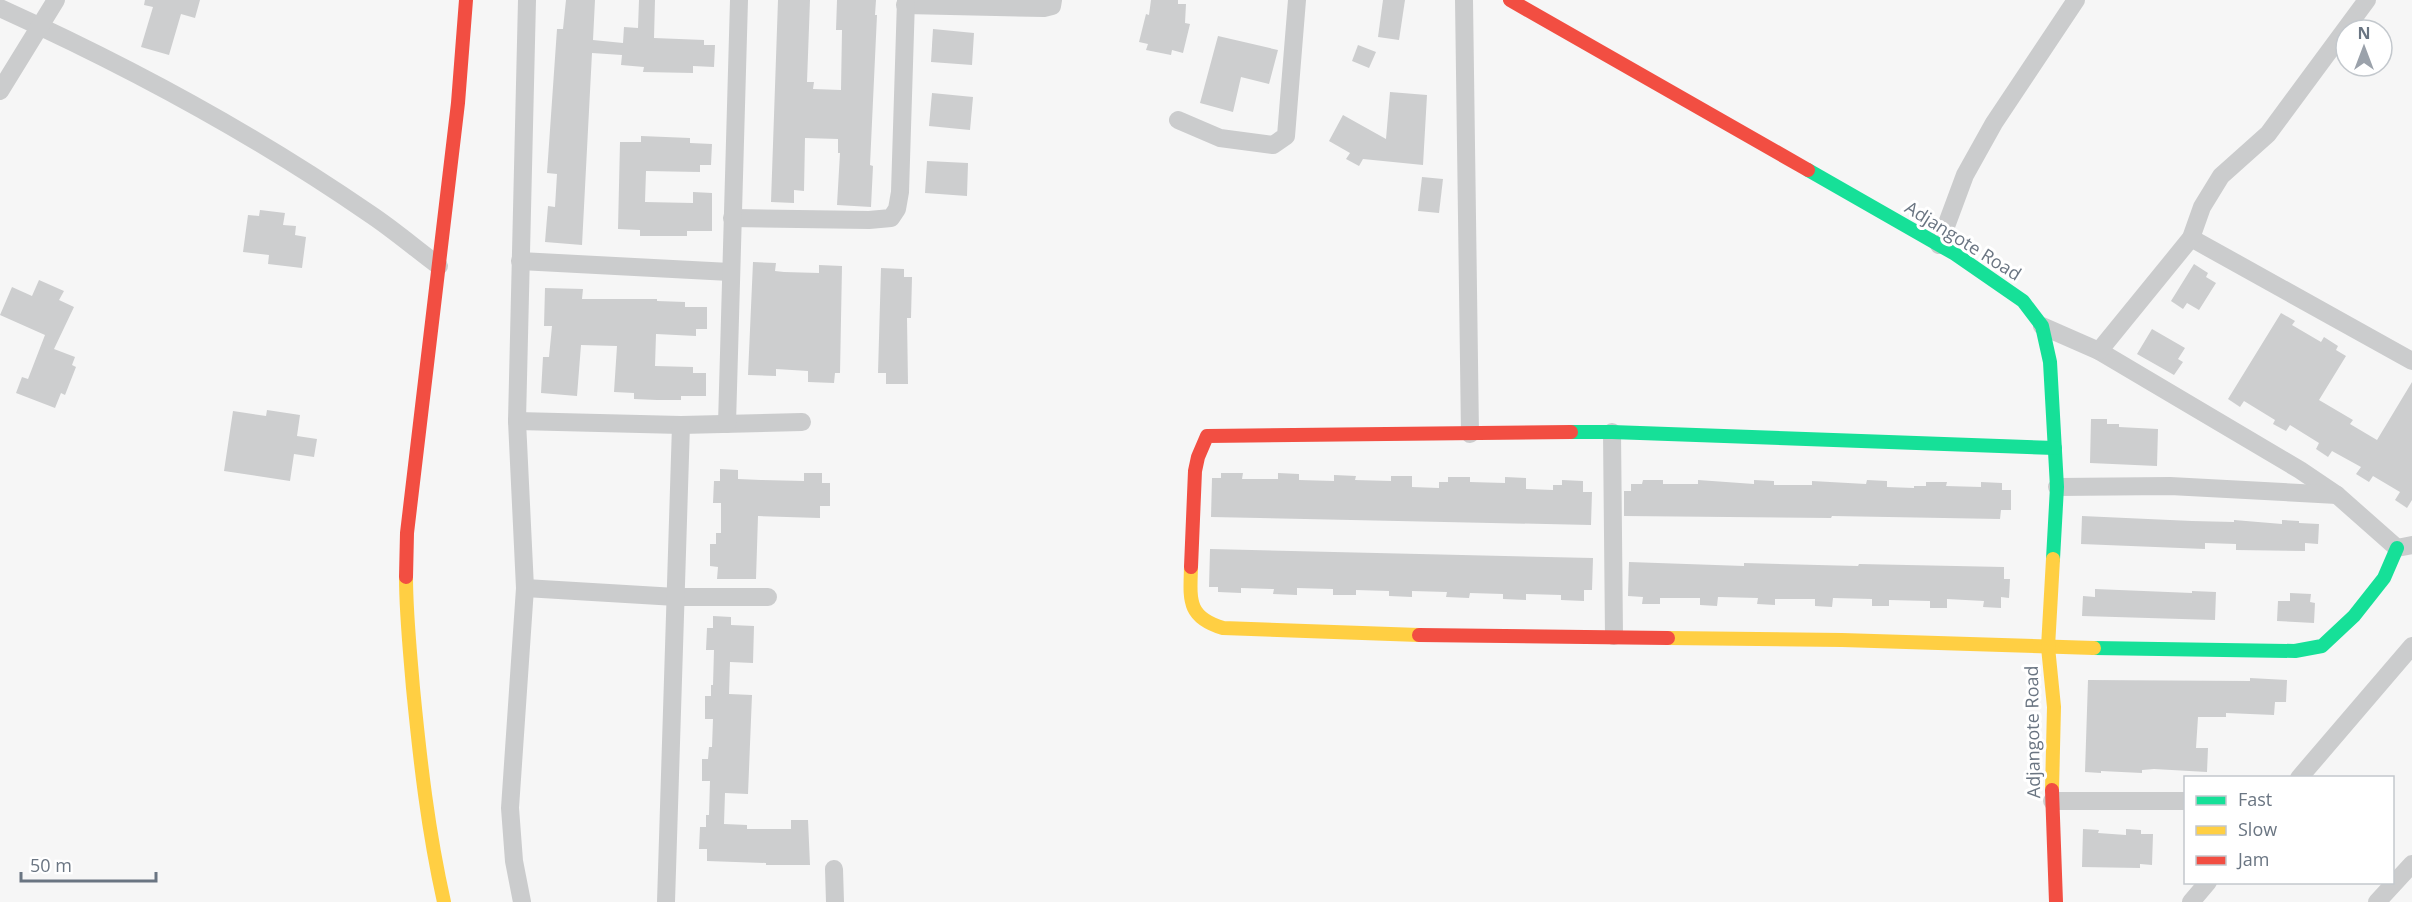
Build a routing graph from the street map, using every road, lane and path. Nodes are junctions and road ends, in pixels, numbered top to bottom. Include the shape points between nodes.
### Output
1 (56, 0) edge
2 (466, 0) edge
3 (527, 0) edge
4 (739, 0) edge
5 (1053, 0) edge
6 (1298, 0) edge
7 (1464, 0) edge
8 (1510, 0) edge
9 (2076, 0) edge
10 (2367, 0) edge
11 (905, 2) edge
12 (0, 8) edge
13 (39, 26) junction
14 (0, 91) edge
15 (1178, 120) dead end
16 (732, 218) junction
17 (2191, 238) junction
18 (1939, 244) junction
19 (520, 261) junction
20 (439, 266) junction
21 (730, 272) junction
22 (2042, 326) junction
23 (2098, 351) junction
24 (2412, 361) edge
25 (517, 421) junction
26 (802, 422) dead end
27 (727, 424) junction
28 (681, 425) junction
29 (1612, 432) junction
30 (1470, 434) junction
31 (2055, 448) junction
32 (2057, 487) junction
33 (2337, 495) junction
34 (2405, 547) edge
35 (525, 588) junction
36 (676, 597) junction
37 (768, 597) dead end
38 (1614, 636) junction
39 (2412, 646) edge
40 (2048, 648) junction
41 (2300, 776) edge
42 (2052, 801) junction
43 (2184, 801) edge
44 (2412, 864) edge
45 (834, 869) dead end
46 (2206, 884) edge
47 (2394, 884) edge
48 (2394, 884) edge
49 (444, 902) edge
50 (522, 902) edge
51 (666, 902) edge
52 (835, 902) edge
53 (2056, 902) edge
54 (2191, 902) edge
55 (2377, 902) edge

1 - 13 street
2 - 20 street
3 - 19 street
4 - 16 street
5 - 11 street via 1052,6 1044,8
6 - 15 street via 1286,136 1273,145 1220,138
7 - 30 street
8 - 18 street, Adjangote Road
9 - 18 street via 1994,123 1965,175
10 - 17 street via 2268,134 2221,176 2202,207
11 - 16 street via 900,192 891,218
12 - 13 street
13 - 14 street
13 - 20 street via 141,76 287,159 372,215
16 - 21 street
17 - 23 street
17 - 24 street
18 - 22 street, Adjangote Road via 2023,301
19 - 21 street
19 - 25 street
20 - 49 street via 407,533 406,603 430,844
21 - 27 street
22 - 23 street
22 - 31 street, Adjangote Road via 2050,362
23 - 33 street
25 - 28 street
25 - 35 street
26 - 27 street
27 - 28 street
28 - 36 street
29 - 30 street
29 - 31 street
29 - 38 street
30 - 38 street via 1208,436 1195,471 1191,600 1194,613 1205,622 1224,628 1389,635
31 - 32 street, Adjangote Road
32 - 33 street via 2170,486
32 - 40 street, Adjangote Road
33 - 34 street
34 - 40 street via 2354,616 2322,646 2295,651
35 - 36 street
35 - 50 street via 510,808 513,861
36 - 37 street
36 - 51 street
38 - 40 street
39 - 41 street
40 - 42 street, Adjangote Road via 2054,707
42 - 43 street
42 - 53 street, Adjangote Road
44 - 47 street
45 - 52 street
46 - 54 street
48 - 55 street

